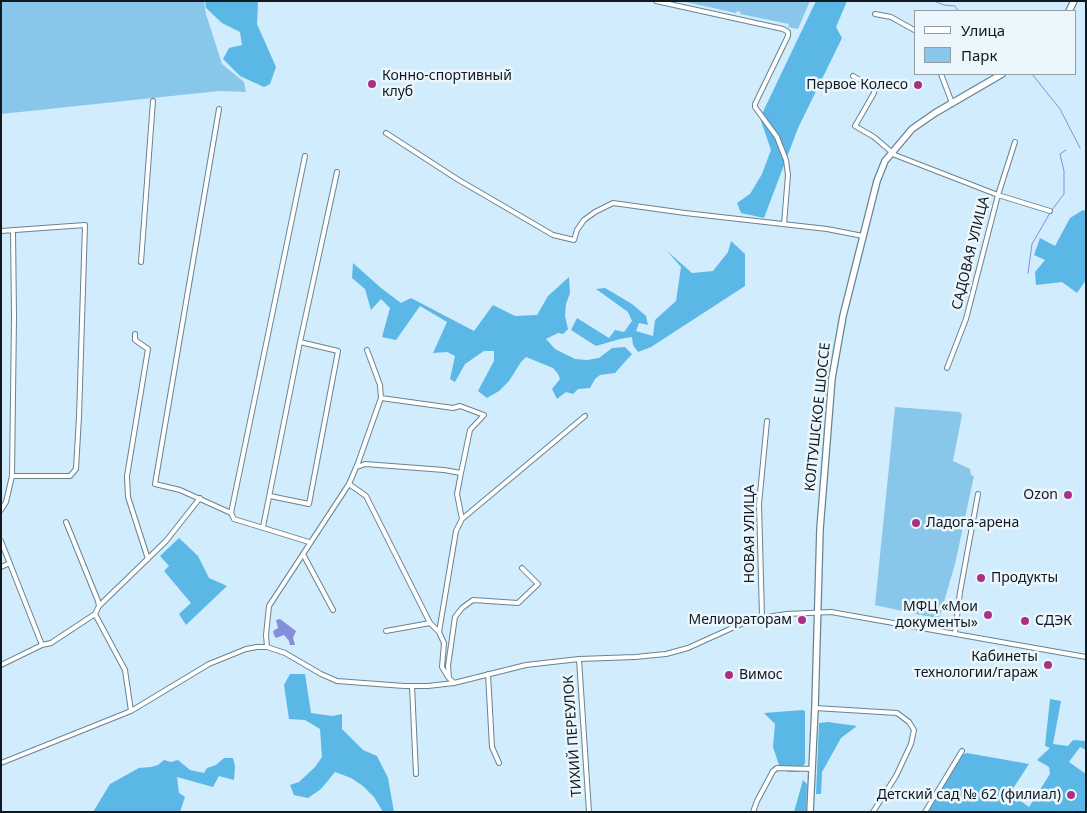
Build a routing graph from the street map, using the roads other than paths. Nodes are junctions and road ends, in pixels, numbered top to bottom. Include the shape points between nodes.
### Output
1 (656, 1) edge
2 (875, 14) dead end
3 (914, 30) edge
4 (941, 75) edge
5 (1000, 75) edge
6 (853, 76) dead end
7 (153, 101) dead end
8 (952, 104) junction
9 (218, 109) dead end
10 (386, 134) dead end
11 (1015, 142) dead end
12 (892, 152) junction
13 (305, 156) dead end
14 (337, 172) dead end
15 (998, 194) junction
16 (1050, 211) dead end
17 (784, 224) junction
18 (13, 230) junction
19 (1, 231) edge
20 (863, 236) junction
21 (141, 262) dead end
22 (135, 334) dead end
23 (300, 342) junction
24 (367, 350) dead end
25 (947, 368) dead end
26 (381, 398) junction
27 (585, 416) dead end
28 (767, 421) dead end
29 (357, 467) junction
30 (461, 473) junction
31 (12, 476) junction
32 (349, 484) junction
33 (978, 494) dead end
34 (270, 496) junction
35 (200, 498) junction
36 (1, 510) edge
37 (231, 513) junction
38 (462, 519) junction
39 (66, 522) dead end
40 (263, 527) junction
41 (1, 541) edge
42 (310, 542) junction
43 (303, 554) junction
44 (148, 559) junction
45 (10, 564) junction
46 (1, 567) edge
47 (522, 568) dead end
48 (99, 606) junction
49 (333, 610) dead end
50 (818, 613) junction
51 (95, 614) junction
52 (762, 617) junction
53 (430, 623) junction
54 (386, 631) dead end
55 (439, 632) junction
56 (955, 633) junction
57 (42, 645) junction
58 (267, 647) junction
59 (1086, 657) edge
60 (579, 659) junction
61 (1, 665) edge
62 (488, 674) junction
63 (449, 678) junction
64 (454, 682) junction
65 (412, 686) junction
66 (815, 708) junction
67 (131, 711) junction
68 (962, 751) dead end
69 (1, 763) edge
70 (498, 763) dead end
71 (812, 769) junction
72 (416, 774) dead end
73 (589, 812) edge
74 (754, 812) edge
75 (810, 812) edge
76 (873, 812) edge
77 (925, 812) edge

1 - 17 street via 788,32 755,107 777,137 786,160
2 - 3 street via 891,17
4 - 8 street
5 - 8 main road, КОЛТУШСКОЕ ШОССЕ
6 - 12 street via 874,88 856,126
7 - 21 street
8 - 12 main road, КОЛТУШСКОЕ ШОССЕ via 912,129
9 - 35 street via 155,484
10 - 17 street via 553,235 574,240 584,220 613,203
11 - 15 street, САДОВАЯ УЛИЦА
12 - 15 street
12 - 20 main road, КОЛТУШСКОЕ ШОССЕ via 878,176
13 - 37 street
14 - 23 street
15 - 16 street
15 - 25 street, САДОВАЯ УЛИЦА via 966,319
17 - 20 street
18 - 19 street
18 - 31 street
18 - 31 street via 85,225 76,469 70,476
20 - 50 main road, КОЛТУШСКОЕ ШОССЕ via 833,365 823,481
22 - 44 street via 135,340 148,349 127,490
23 - 34 street
23 - 34 street via 338,351 313,484 309,504
24 - 26 street via 380,385
26 - 29 street
26 - 30 street via 453,408 460,406 484,416 470,430
27 - 38 street
28 - 52 street, НОВАЯ УЛИЦА via 758,504
29 - 30 street via 365,464
29 - 32 street
30 - 38 street via 457,494
31 - 36 street
32 - 42 street
32 - 53 street via 366,496
33 - 56 street
34 - 40 street
35 - 37 street
35 - 44 street
37 - 40 street via 234,519
38 - 55 street via 456,531
39 - 48 street
40 - 42 street
41 - 45 street
42 - 43 street
43 - 49 street
43 - 58 street via 269,606
44 - 48 street
45 - 46 street
45 - 57 street
47 - 63 street via 538,584 518,603 473,600 455,617
48 - 51 street
50 - 52 street
50 - 56 street via 831,612
50 - 66 main road, КОЛТУШСКОЕ ШОССЕ
51 - 57 street via 52,643
51 - 67 street via 124,670
52 - 60 street via 735,625 672,653 635,658
53 - 54 street
53 - 55 street
55 - 63 street via 444,643 442,667
56 - 59 street
57 - 61 street
58 - 65 street via 337,681
58 - 67 street via 246,649 220,659
60 - 62 street via 526,664
60 - 73 street, ТИХИЙ ПЕРЕУЛОК
62 - 64 street
62 - 70 street via 492,747
63 - 64 street
64 - 65 street
65 - 72 street
66 - 71 main road, КОЛТУШСКОЕ ШОССЕ
66 - 76 street via 889,711 909,722 914,730 896,776
67 - 69 street
68 - 77 street
71 - 74 street via 777,768
71 - 75 main road, КОЛТУШСКОЕ ШОССЕ

